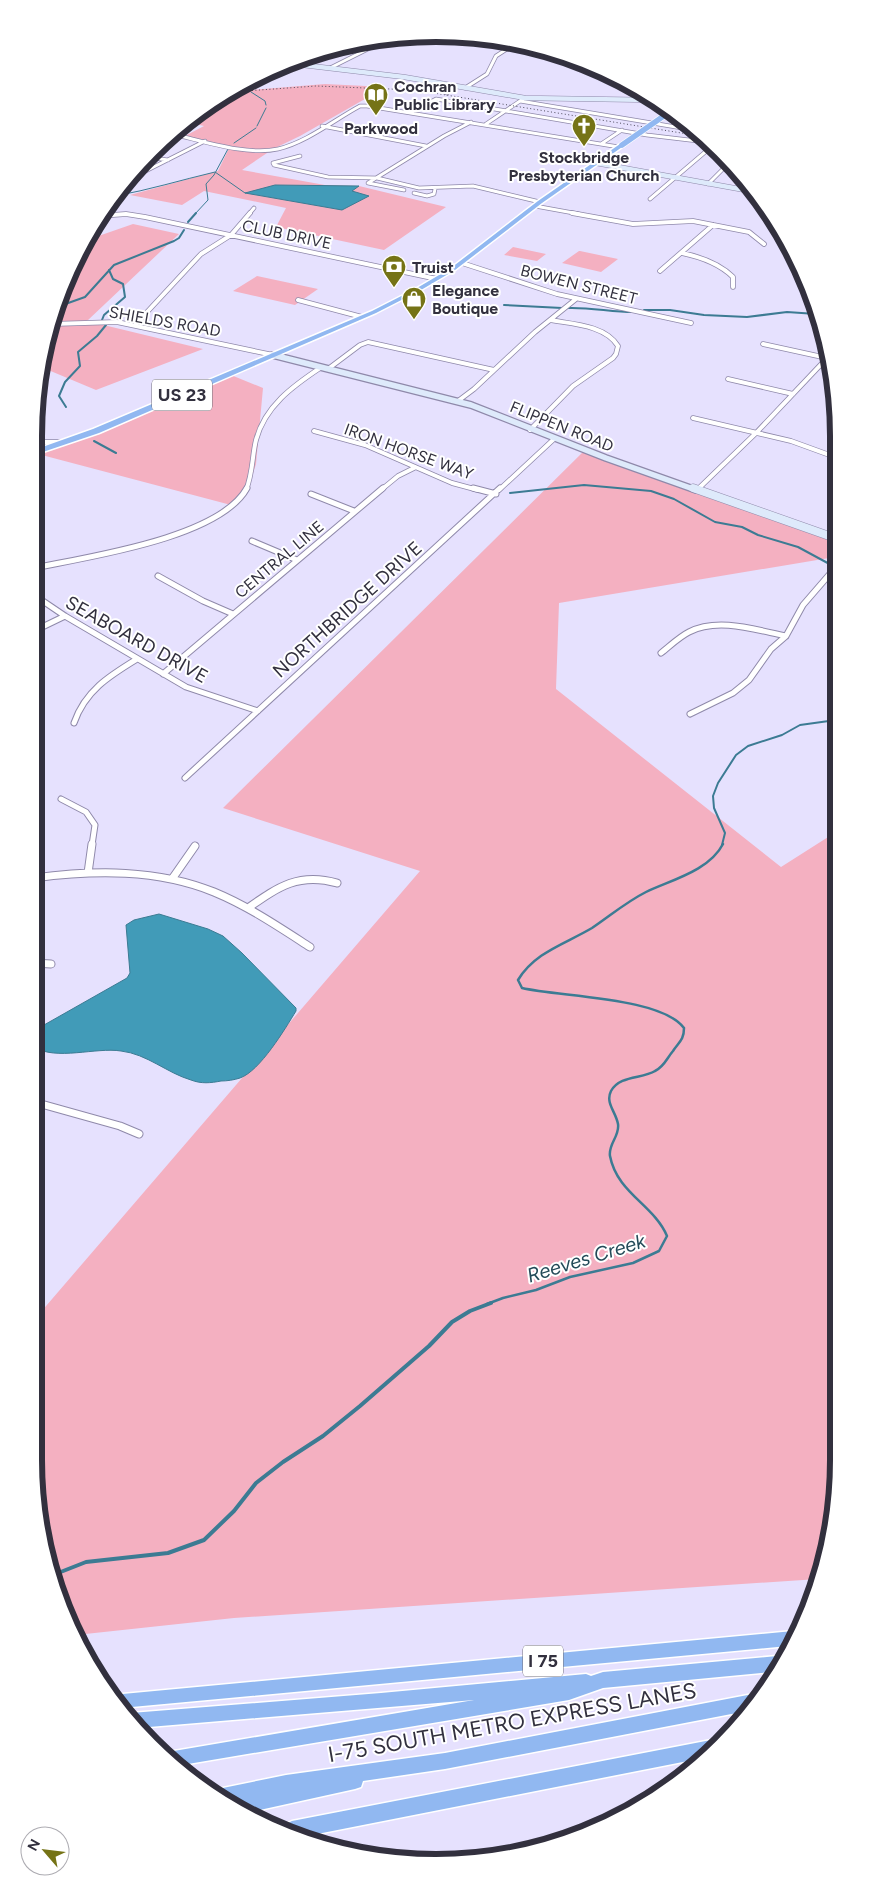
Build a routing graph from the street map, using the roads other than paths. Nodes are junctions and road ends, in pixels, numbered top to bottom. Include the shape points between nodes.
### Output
1 (369, 48) edge
2 (507, 49) edge
3 (304, 65) edge
4 (330, 68) junction
5 (456, 86) junction
6 (465, 88) junction
7 (446, 93) dead end
8 (525, 98) junction
9 (436, 99) joint
10 (641, 100) edge
11 (520, 102) junction
12 (507, 110) junction
13 (412, 112) junction
14 (664, 116) edge
15 (472, 122) junction
16 (486, 124) junction
17 (322, 126) junction
18 (681, 128) edge
19 (622, 130) junction
20 (182, 136) edge
21 (205, 141) junction
22 (696, 141) edge
23 (601, 144) junction
24 (426, 146) junction
25 (620, 146) junction
26 (707, 151) edge
27 (300, 156) dead end
28 (158, 159) edge
29 (168, 160) junction
30 (596, 163) junction
31 (724, 168) edge
32 (145, 171) edge
33 (324, 171) dead end
34 (318, 175) junction
35 (377, 178) junction
36 (676, 178) junction
37 (708, 184) junction
38 (435, 189) junction
39 (404, 190) dead end
40 (743, 190) edge
41 (414, 193) dead end
42 (650, 200) dead end
43 (538, 204) junction
44 (254, 208) dead end
45 (110, 216) edge
46 (713, 225) junction
47 (231, 235) junction
48 (764, 244) dead end
49 (682, 253) junction
50 (462, 263) junction
51 (660, 272) dead end
52 (438, 279) junction
53 (733, 287) dead end
54 (576, 299) junction
55 (298, 300) dead end
56 (362, 317) junction
57 (550, 320) junction
58 (691, 323) dead end
59 (59, 324) edge
60 (136, 325) junction
61 (763, 344) dead end
62 (273, 355) junction
63 (821, 356) edge
64 (822, 362) edge
65 (320, 368) junction
66 (328, 369) junction
67 (494, 370) junction
68 (728, 379) dead end
69 (793, 394) junction
70 (458, 401) junction
71 (693, 418) dead end
72 (530, 430) junction
73 (314, 432) dead end
74 (757, 432) junction
75 (554, 439) junction
76 (42, 442) edge
77 (68, 442) junction
78 (42, 446) edge
79 (47, 449) junction
80 (42, 451) edge
81 (830, 455) edge
82 (414, 468) junction
83 (698, 489) junction
84 (312, 494) dead end
85 (496, 494) junction
86 (354, 512) junction
87 (830, 536) edge
88 (252, 541) dead end
89 (297, 560) junction
90 (42, 566) edge
91 (830, 574) edge
92 (158, 576) dead end
93 (42, 600) edge
94 (233, 614) junction
95 (65, 616) junction
96 (42, 627) edge
97 (786, 636) junction
98 (661, 653) dead end
99 (137, 659) junction
100 (163, 674) junction
101 (258, 712) junction
102 (690, 714) dead end
103 (74, 723) dead end
104 (185, 778) dead end
105 (61, 799) dead end
106 (195, 846) dead end
107 (88, 873) junction
108 (42, 877) edge
109 (172, 880) junction
110 (337, 883) dead end
111 (248, 908) junction
112 (310, 947) dead end
113 (42, 963) edge
114 (51, 964) dead end
115 (42, 1104) edge
116 (139, 1134) dead end
117 (787, 1639) edge
118 (772, 1664) edge
119 (603, 1680) junction
120 (124, 1700) edge
121 (745, 1704) edge
122 (141, 1720) edge
123 (702, 1750) edge
124 (178, 1757) edge
125 (445, 1762) junction
126 (229, 1794) edge
127 (245, 1804) edge
128 (298, 1829) edge

1 - 4 street
2 - 6 street via 496,56 487,74
3 - 4 street
4 - 5 street
5 - 6 street
5 - 7 street
6 - 8 street
8 - 10 street
8 - 11 street
9 - 12 street
9 - 13 street
11 - 12 street
11 - 18 street
12 - 16 street
12 - 19 street
13 - 15 street
13 - 17 street via 360,106
14 - 25 highway, US 23, bridge
15 - 16 street
15 - 24 street
16 - 23 street
17 - 21 street via 289,145 272,150
17 - 24 street
19 - 22 street
19 - 23 street
20 - 21 street
21 - 29 street
23 - 25 street
24 - 35 street
25 - 30 highway, US 23
26 - 36 street
27 - 34 street via 273,163
28 - 29 street
29 - 32 street
30 - 36 street
30 - 43 highway, US 23
31 - 37 street
33 - 34 street
34 - 35 street
35 - 38 street
35 - 39 street via 368,183
36 - 37 street
36 - 42 street
37 - 40 street
38 - 41 street via 432,195
38 - 43 street via 474,186
43 - 46 street via 633,224 684,220
43 - 50 highway, US 23
44 - 47 street
45 - 47 street via 132,215
46 - 48 street via 749,232
46 - 49 street
47 - 52 street, CLUB DRIVE
47 - 60 street, CLUB DRIVE via 201,254
49 - 51 street
49 - 53 street via 727,270 733,277
50 - 52 highway, US 23
50 - 54 street, BOWEN STREET
52 - 56 highway, US 23
54 - 57 street
54 - 58 street, BOWEN STREET
55 - 56 street
56 - 62 highway, US 23
57 - 67 street
57 - 72 street via 608,334 616,340 618,348 610,361 573,385
59 - 60 street, SHIELDS ROAD
60 - 62 street, SHIELDS ROAD
61 - 63 street
62 - 65 street, FLIPPEN ROAD
62 - 77 highway, US 23
64 - 69 street
65 - 66 street, FLIPPEN ROAD
65 - 90 street via 290,388 274,406 259,431 251,480 230,508 185,531
66 - 67 street via 368,342
66 - 70 street, FLIPPEN ROAD
67 - 70 street
68 - 69 street
69 - 74 street
70 - 72 street, FLIPPEN ROAD
71 - 74 street
72 - 75 street, FLIPPEN ROAD
73 - 82 street, IRON HORSE WAY via 365,445
74 - 81 street
74 - 83 street
75 - 83 street, FLIPPEN ROAD
75 - 85 street, NORTHBRIDGE DRIVE
76 - 77 street
77 - 79 highway, US 23
78 - 79 street
79 - 80 highway, US 23
82 - 85 street, IRON HORSE WAY via 452,483
82 - 86 street, CENTRAL LINE via 398,476
83 - 87 street, FLIPPEN ROAD
84 - 86 street
85 - 101 street, NORTHBRIDGE DRIVE
86 - 89 street, CENTRAL LINE
88 - 89 street
89 - 94 street, CENTRAL LINE
91 - 97 street via 803,605
92 - 94 street
93 - 95 street, SEABOARD DRIVE
94 - 100 street, CENTRAL LINE
95 - 96 street
95 - 99 street, SEABOARD DRIVE
97 - 98 street via 710,626 691,631
97 - 102 street via 771,649 743,686
99 - 100 street, SEABOARD DRIVE
99 - 103 street via 109,676 82,701
100 - 101 street, SEABOARD DRIVE via 202,693
101 - 104 street, NORTHBRIDGE DRIVE
105 - 107 street via 86,812 95,825
106 - 109 street
107 - 108 street
107 - 109 street via 117,872
109 - 111 street via 214,892
110 - 111 street via 325,878 301,878 278,886
111 - 112 street
113 - 114 street
115 - 116 street
117 - 120 highway, I 75
118 - 119 highway, I-75 SOUTH METRO EXPRESS LANES
119 - 122 highway
119 - 124 highway, I-75 SOUTH METRO EXPRESS LANES via 569,1692
121 - 125 highway, I-75 SOUTH METRO EXPRESS LANES
123 - 128 highway
125 - 126 highway, I-75 SOUTH METRO EXPRESS LANES via 286,1783
125 - 127 highway

